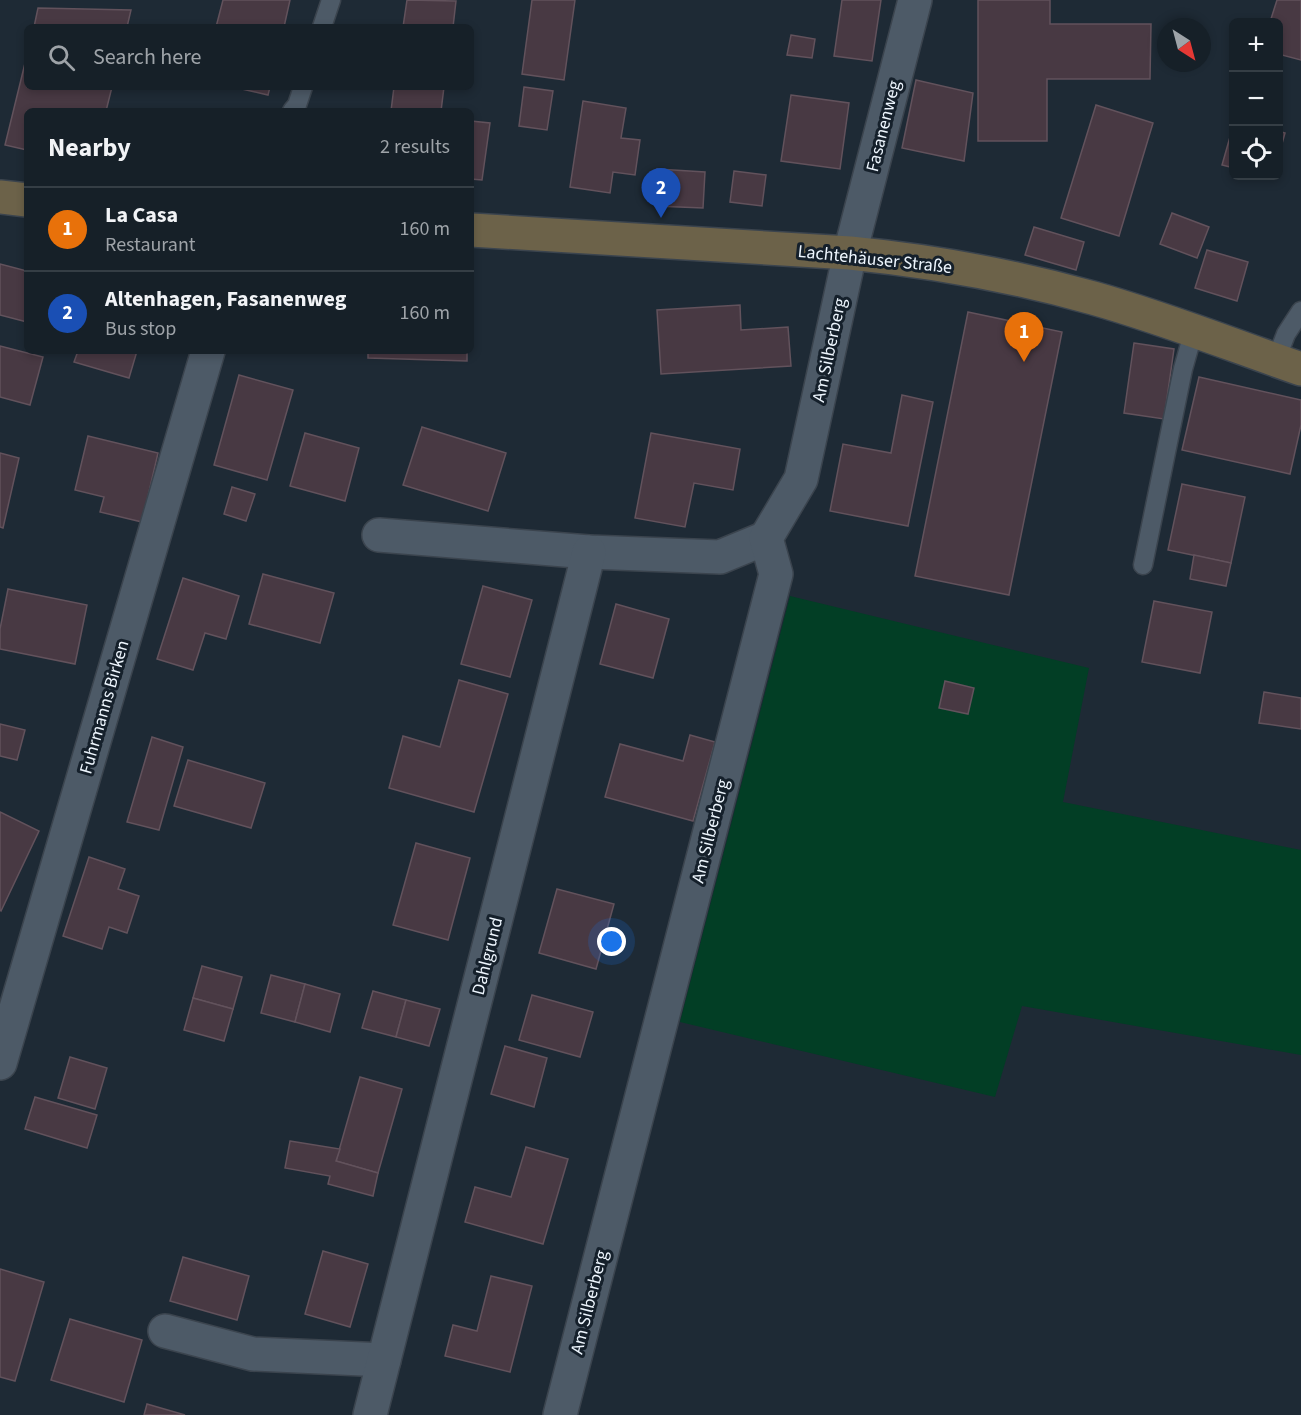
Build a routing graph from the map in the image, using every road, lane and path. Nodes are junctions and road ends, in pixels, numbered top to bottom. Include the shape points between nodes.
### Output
1 (331, 0) edge
2 (915, 0) edge
3 (323, 24) edge
4 (302, 90) edge
5 (294, 108) edge
6 (0, 198) edge
7 (24, 200) edge
8 (474, 230) edge
9 (850, 253) junction
10 (1301, 311) edge
11 (1194, 330) junction
12 (207, 354) edge
13 (1288, 365) edge
14 (379, 535) dead end
15 (766, 538) junction
16 (589, 552) junction
17 (1143, 565) dead end
18 (0, 1063) edge
19 (165, 1331) dead end
20 (384, 1359) junction
21 (370, 1415) edge
22 (560, 1415) edge

1 - 3 lane
2 - 9 street, Fasanenweg
4 - 5 lane
6 - 7 street
8 - 9 street, Lachtehäuser Straße
9 - 11 street, Lachtehäuser Straße via 970,269 1093,298
9 - 15 street, Am Silberberg via 801,479
10 - 13 lane via 1286,334
11 - 13 street, Lachtehäuser Straße
11 - 17 lane
12 - 18 street, Fuhrmanns Birken
14 - 16 street
15 - 16 street via 720,557
15 - 22 street, Am Silberberg via 776,574
16 - 20 street, Dahlgrund
19 - 20 street via 254,1354
20 - 21 street, Dahlgrund

